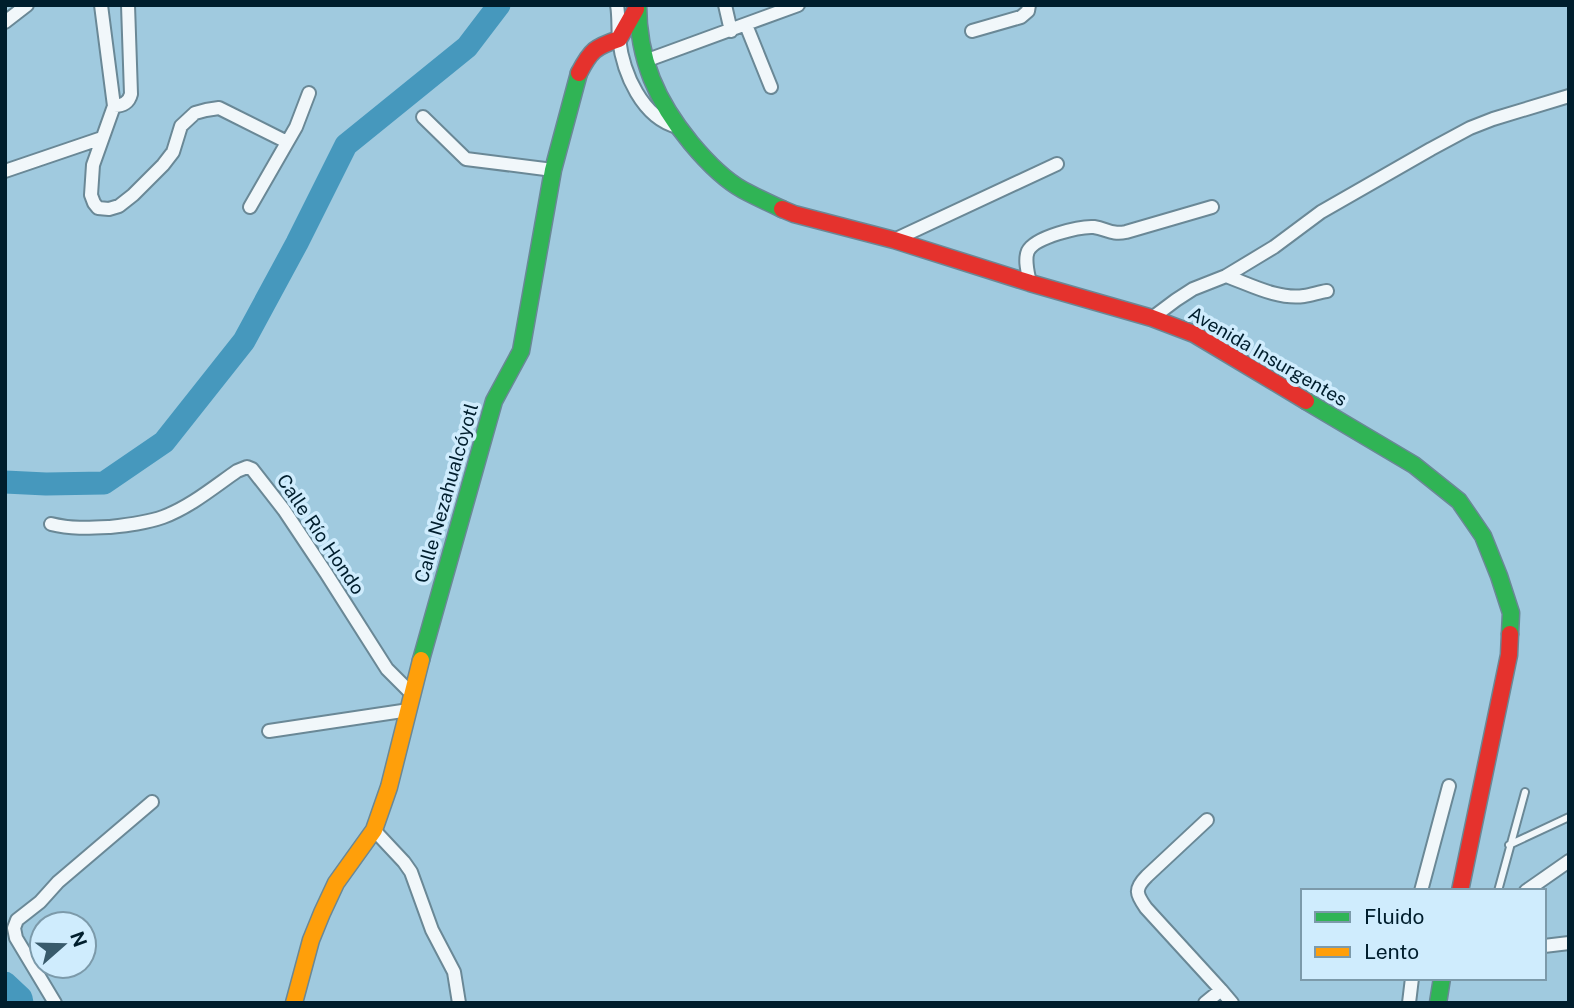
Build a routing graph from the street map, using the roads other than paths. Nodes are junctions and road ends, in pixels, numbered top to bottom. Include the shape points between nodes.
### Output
1 (27, 5) edge
2 (100, 5) edge
3 (128, 5) edge
4 (617, 5) edge
5 (725, 5) edge
6 (798, 5) edge
7 (1029, 5) edge
8 (638, 6) edge
9 (784, 8) edge
10 (5, 22) edge
11 (746, 25) junction
12 (731, 31) junction
13 (972, 31) dead end
14 (619, 39) junction
15 (645, 61) junction
16 (771, 87) dead end
17 (309, 93) dead end
18 (1569, 96) edge
19 (114, 106) junction
20 (423, 117) dead end
21 (678, 127) junction
22 (102, 138) junction
23 (287, 142) junction
24 (1057, 164) dead end
25 (553, 170) junction
26 (5, 171) edge
27 (250, 207) dead end
28 (1212, 207) dead end
29 (894, 240) junction
30 (1226, 276) junction
31 (1030, 283) junction
32 (1327, 290) dead end
33 (1152, 318) junction
34 (51, 524) dead end
35 (412, 694) junction
36 (409, 710) junction
37 (269, 731) dead end
38 (1448, 786) dead end
39 (1525, 792) dead end
40 (152, 802) dead end
41 (1569, 817) edge
42 (1207, 820) dead end
43 (374, 830) junction
44 (1509, 845) junction
45 (1569, 861) edge
46 (1422, 889) edge
47 (1460, 889) edge
48 (1498, 889) edge
49 (1529, 889) edge
50 (1569, 943) edge
51 (1546, 946) edge
52 (1412, 980) edge
53 (1442, 980) edge
54 (1221, 990) junction
55 (55, 1003) edge
56 (294, 1003) edge
57 (459, 1003) edge
58 (1205, 1003) edge
59 (1232, 1003) edge
60 (1409, 1003) edge
61 (1438, 1003) edge

1 - 10 street
2 - 19 street
3 - 19 street via 131,94 124,104
4 - 14 street
5 - 12 street
6 - 9 street
7 - 13 street via 1021,17
8 - 14 main road
8 - 15 main road, Avenida Insurgentes
9 - 11 street
11 - 12 street
11 - 16 street
12 - 15 street
14 - 21 street via 641,99 665,124
14 - 25 main road, Calle Nezahualcóyotl via 601,45 585,61
15 - 21 main road, Avenida Insurgentes
17 - 23 street
18 - 30 street via 1493,119 1450,138 1321,212
19 - 22 street
20 - 25 street via 467,159
21 - 29 main road, Avenida Insurgentes via 706,161 741,189 794,214
22 - 23 street via 93,165 91,195 96,205 105,209 133,195 163,165 173,152 181,126 195,113 219,108
22 - 26 street
23 - 27 street
24 - 29 street
25 - 35 main road, Calle Nezahualcóyotl via 521,351 494,401
28 - 31 street via 1126,232 1082,228 1036,242 1026,261
29 - 31 main road, Avenida Insurgentes
30 - 32 street via 1290,296
30 - 33 street via 1193,289
31 - 33 main road, Avenida Insurgentes
33 - 47 main road, Avenida Insurgentes via 1194,334 1414,465 1459,501 1483,536 1511,613 1509,654
34 - 35 street, Calle Río Hondo via 90,528 155,520 243,468 251,469 284,510 387,668
35 - 36 main road, Calle Nezahualcóyotl
36 - 37 street
36 - 43 main road, Calle Nezahualcóyotl
38 - 46 street
39 - 44 lane
40 - 55 street via 17,920 16,938
41 - 44 lane
42 - 54 street via 1138,890 1146,908
43 - 56 main road, Calle Nezahualcóyotl via 331,893 311,940
43 - 57 street via 411,872 432,930 454,972
44 - 48 lane
45 - 49 street
50 - 51 street
52 - 60 street
53 - 61 main road
54 - 58 street
54 - 59 street

